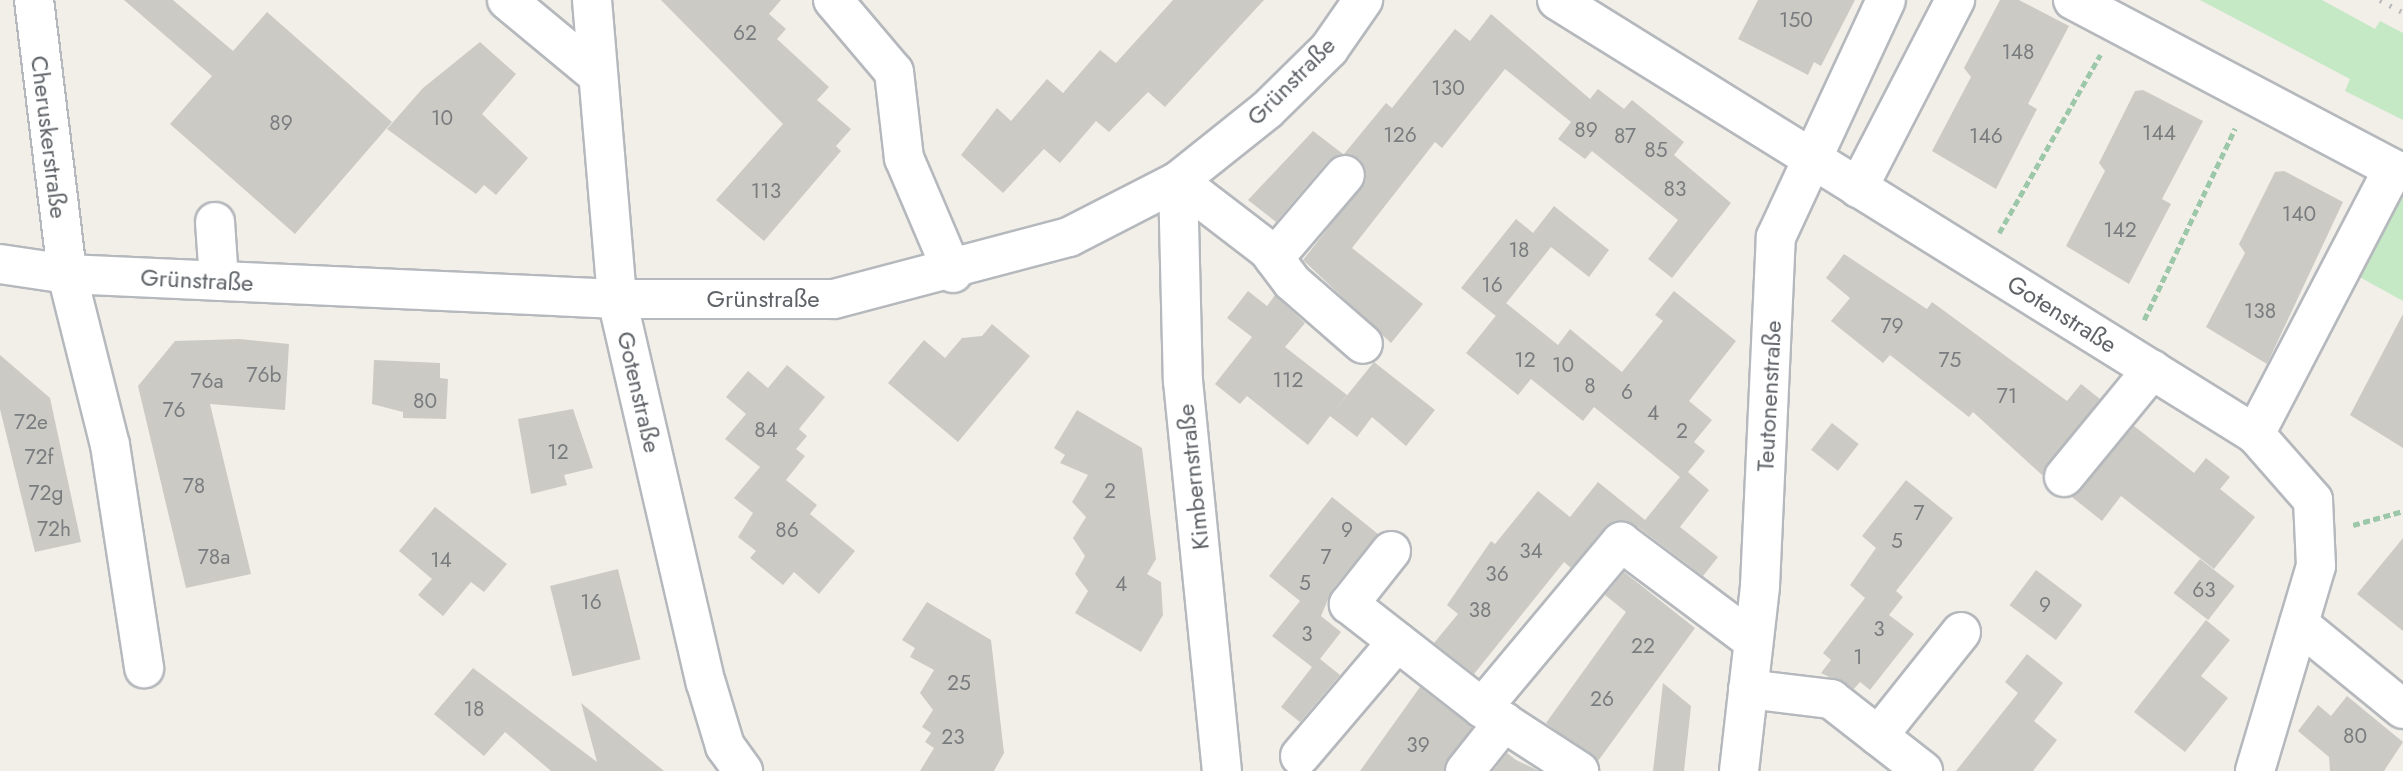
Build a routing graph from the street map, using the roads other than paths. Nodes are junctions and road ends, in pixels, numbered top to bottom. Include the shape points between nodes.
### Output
1 (34, 0) edge
2 (506, 0) edge
3 (592, 0) edge
4 (833, 0) edge
5 (1363, 0) edge
6 (1557, 0) edge
7 (1886, 0) edge
8 (1955, 0) edge
9 (2073, 0) edge
10 (596, 74) junction
11 (1813, 160) junction
12 (1345, 175) dead end
13 (1178, 181) junction
14 (1858, 188) junction
15 (215, 222) dead end
16 (1274, 258) junction
17 (0, 264) edge
18 (953, 273) junction
19 (67, 274) junction
20 (219, 281) junction
21 (617, 299) junction
22 (1363, 344) dead end
23 (2140, 363) junction
24 (2255, 434) junction
25 (2064, 477) dead end
26 (1391, 551) dead end
27 (2299, 624) junction
28 (1961, 632) dead end
29 (1752, 640) junction
30 (1397, 642) junction
31 (144, 668) dead end
32 (1748, 689) junction
33 (2403, 709) edge
34 (1493, 715) junction
35 (1878, 736) junction
36 (1300, 756) dead end
37 (743, 771) edge
38 (1222, 771) edge
39 (1465, 771) edge
40 (1579, 771) edge
41 (1739, 771) edge
42 (1923, 771) edge
43 (2255, 771) edge

1 - 19 street, Cheruskerstraße
2 - 10 street
3 - 10 street, Gotenstraße
4 - 18 street via 894,72 904,158
5 - 13 street, Grünstraße via 1329,49 1267,110
6 - 11 street, Gotenstraße
7 - 11 street, Teutonenstraße
8 - 14 street
9 - 24 street via 2393,169
10 - 21 street, Gotenstraße
11 - 14 street, Gotenstraße
11 - 29 street, Teutonenstraße via 1776,237
12 - 16 street
13 - 16 street via 1221,209
13 - 18 street, Grünstraße via 1069,237
13 - 38 street, Kimbernstraße via 1183,382
14 - 23 street, Gotenstraße
15 - 20 street
16 - 22 street
17 - 19 street, Grünstraße
18 - 21 street, Grünstraße via 834,299
19 - 20 street, Grünstraße
19 - 31 street via 110,445
20 - 21 street, Grünstraße
21 - 37 street, Gotenstraße via 706,683 725,746
23 - 24 street, Gotenstraße
23 - 25 street
24 - 27 street, Gotenstraße via 2314,500 2316,566
26 - 30 street via 1349,604
27 - 33 street
27 - 43 street
28 - 35 street
29 - 32 street, Teutonenstraße
29 - 34 street via 1621,542
30 - 34 street
30 - 36 street
32 - 35 street via 1831,699
32 - 41 street, Teutonenstraße
34 - 39 street
34 - 40 street
35 - 42 street

